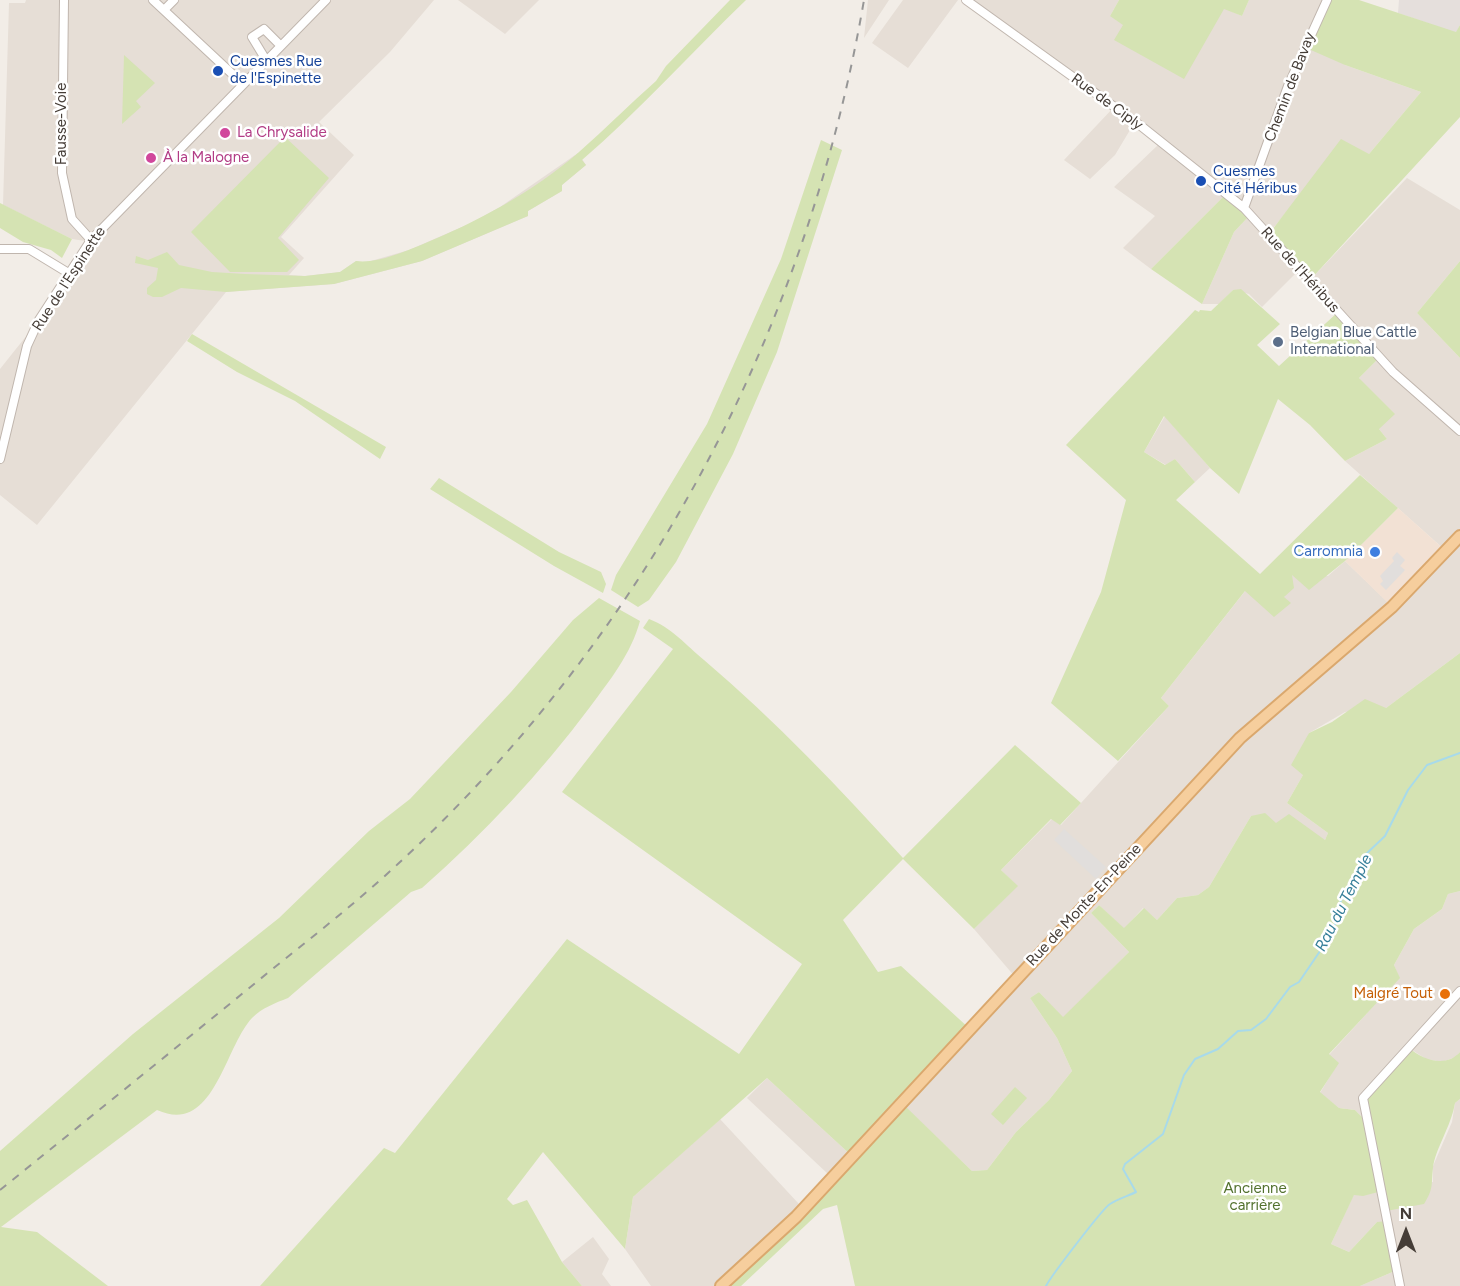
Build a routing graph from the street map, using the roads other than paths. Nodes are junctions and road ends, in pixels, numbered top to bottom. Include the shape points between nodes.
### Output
1 (64, 0) edge
2 (153, 0) edge
3 (174, 0) edge
4 (326, 0) edge
5 (1327, 0) edge
6 (967, 2) edge
7 (164, 10) junction
8 (280, 46) junction
9 (267, 60) junction
10 (243, 84) junction
11 (1244, 208) junction
12 (91, 240) junction
13 (0, 249) edge
14 (70, 274) junction
15 (1460, 431) edge
16 (0, 459) edge
17 (1460, 536) edge
18 (1460, 991) edge
19 (721, 1286) edge
20 (1400, 1286) edge

1 - 12 street, Fausse-Voie via 62,173 72,219
2 - 7 street
3 - 7 street
4 - 8 street, Rue de l'Espinette
5 - 11 street, Chemin de Bavay via 1288,86
6 - 11 street, Rue de Ciply via 1141,126
7 - 10 street
8 - 9 street, Rue de l'Espinette
8 - 9 street via 264,29 252,37
9 - 10 street, Rue de l'Espinette
10 - 12 street, Rue de l'Espinette
11 - 15 street, Rue de l'Héribus via 1393,372
12 - 14 street, Rue de l'Espinette
13 - 14 street via 29,249
14 - 16 street, Rue de l'Espinette via 39,320 27,346
17 - 19 main road, Rue de Monte-En-Peine via 1392,607 1240,738 796,1217
18 - 20 street via 1363,1098

